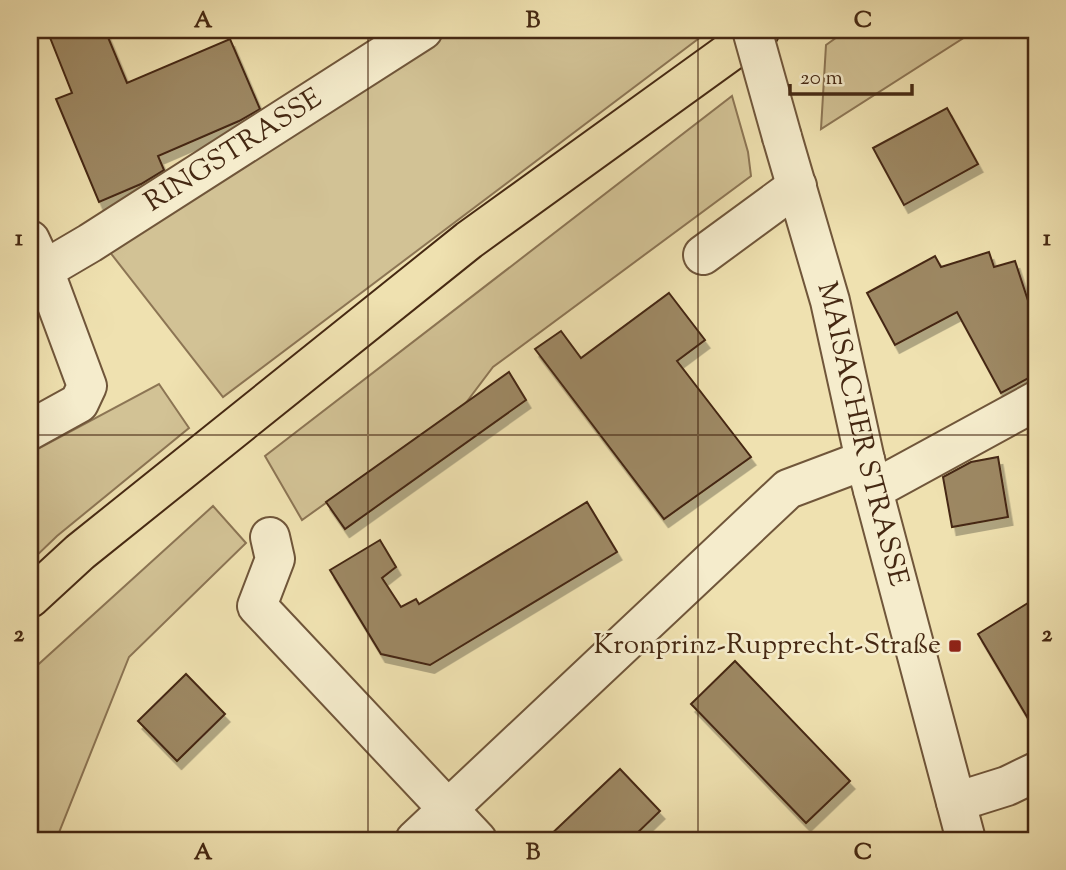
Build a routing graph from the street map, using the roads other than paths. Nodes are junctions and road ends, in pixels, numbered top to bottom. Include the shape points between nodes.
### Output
1 (423, 30) edge
2 (752, 30) edge
3 (760, 30) edge
4 (797, 186) junction
5 (37, 255) edge
6 (703, 255) dead end
7 (1036, 401) edge
8 (30, 430) edge
9 (869, 475) junction
10 (270, 537) dead end
11 (30, 598) edge
12 (1036, 772) edge
13 (956, 802) junction
14 (448, 810) junction
15 (415, 840) edge
16 (477, 840) edge
17 (966, 840) edge

1 - 5 street, RINGSTRASSE
2 - 4 street, MAISACHER STRASSE, bridge
3 - 11 highway via 469,240 80,552
4 - 6 street
4 - 9 street, MAISACHER STRASSE via 830,301
5 - 8 street via 87,386 79,403
7 - 9 street
9 - 13 street, MAISACHER STRASSE
9 - 14 street via 789,489
10 - 14 street via 275,559 257,607
12 - 13 street
13 - 17 street, MAISACHER STRASSE
14 - 15 street
14 - 16 street

